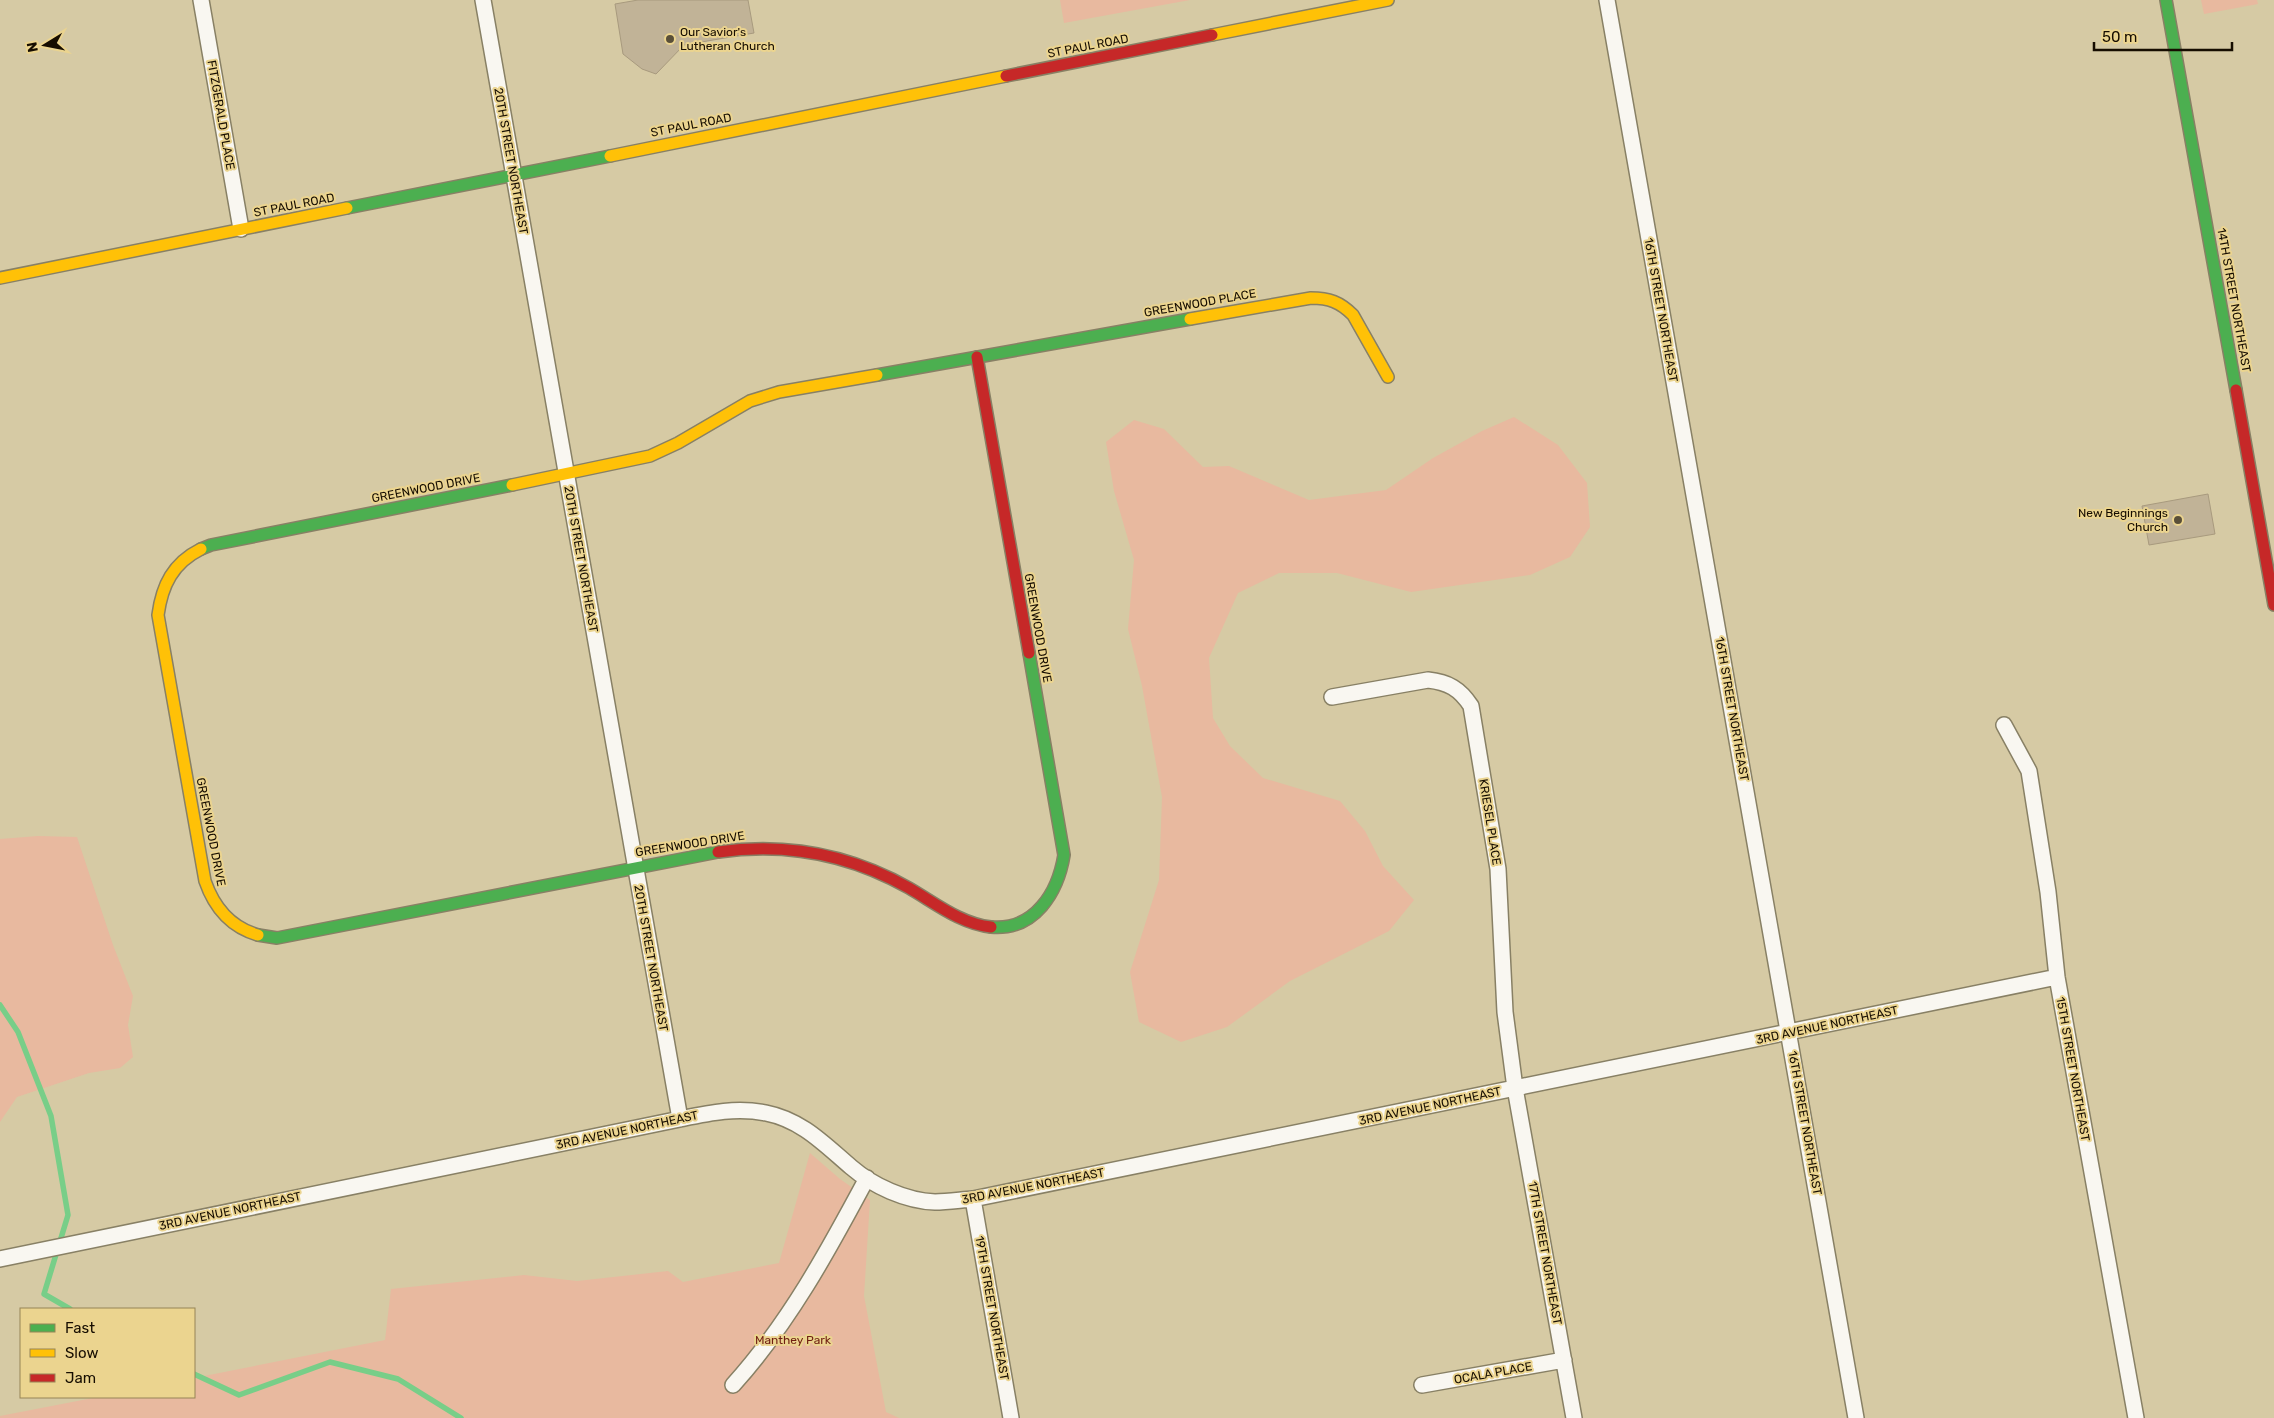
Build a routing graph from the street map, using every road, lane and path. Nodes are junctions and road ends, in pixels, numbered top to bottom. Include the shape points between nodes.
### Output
1 (201, 0) edge
2 (483, 0) edge
3 (1388, 0) edge
4 (1607, 0) edge
5 (2166, 0) edge
6 (513, 175) junction
7 (241, 229) junction
8 (0, 278) edge
9 (977, 357) junction
10 (1388, 377) dead end
11 (566, 474) junction
12 (2274, 605) edge
13 (1332, 697) dead end
14 (2004, 725) dead end
15 (635, 867) junction
16 (2057, 977) junction
17 (1789, 1032) junction
18 (1515, 1088) junction
19 (680, 1119) junction
20 (867, 1178) junction
21 (973, 1199) junction
22 (0, 1259) edge
23 (1564, 1360) junction
24 (733, 1385) dead end
25 (1422, 1385) dead end
26 (1011, 1418) edge
27 (1574, 1418) edge
28 (1856, 1418) edge
29 (2136, 1418) edge

1 - 7 street, FITZGERALD PLACE
2 - 6 street, 20TH STREET NORTHEAST
3 - 6 street, ST PAUL ROAD
4 - 17 street, 16TH STREET NORTHEAST
5 - 12 street, 14TH STREET NORTHEAST
6 - 7 street, ST PAUL ROAD
6 - 11 street, 20TH STREET NORTHEAST
7 - 8 street, ST PAUL ROAD
9 - 10 street, GREENWOOD PLACE via 1326,298 1350,312
9 - 11 street, GREENWOOD DRIVE via 779,392 750,401 650,456
9 - 15 street, GREENWOOD DRIVE via 1064,855 1063,872 1048,902 1034,915 1016,924 980,926 871,868 840,858 784,848 738,849
11 - 15 street, 20TH STREET NORTHEAST
11 - 15 street, GREENWOOD DRIVE via 211,545 180,561 168,576 160,596 158,615 205,881 218,911 245,932 277,938
13 - 18 street, KRIESEL PLACE via 1428,680 1456,688 1471,706 1498,869 1505,1012
14 - 16 street, 15TH STREET NORTHEAST via 2029,771 2048,892
15 - 19 street, 20TH STREET NORTHEAST
16 - 17 street, 3RD AVENUE NORTHEAST
16 - 29 street, 15TH STREET NORTHEAST
17 - 18 street, 3RD AVENUE NORTHEAST
17 - 28 street, 16TH STREET NORTHEAST
18 - 21 street, 3RD AVENUE NORTHEAST
18 - 23 street, 17TH STREET NORTHEAST
19 - 20 street, 3RD AVENUE NORTHEAST via 726,1110 768,1113 815,1134
19 - 22 street, 3RD AVENUE NORTHEAST
20 - 21 street, 3RD AVENUE NORTHEAST via 909,1197 934,1202
20 - 24 street via 821,1265 763,1352
21 - 26 street, 19TH STREET NORTHEAST
23 - 25 street, OCALA PLACE
23 - 27 street, 17TH STREET NORTHEAST

